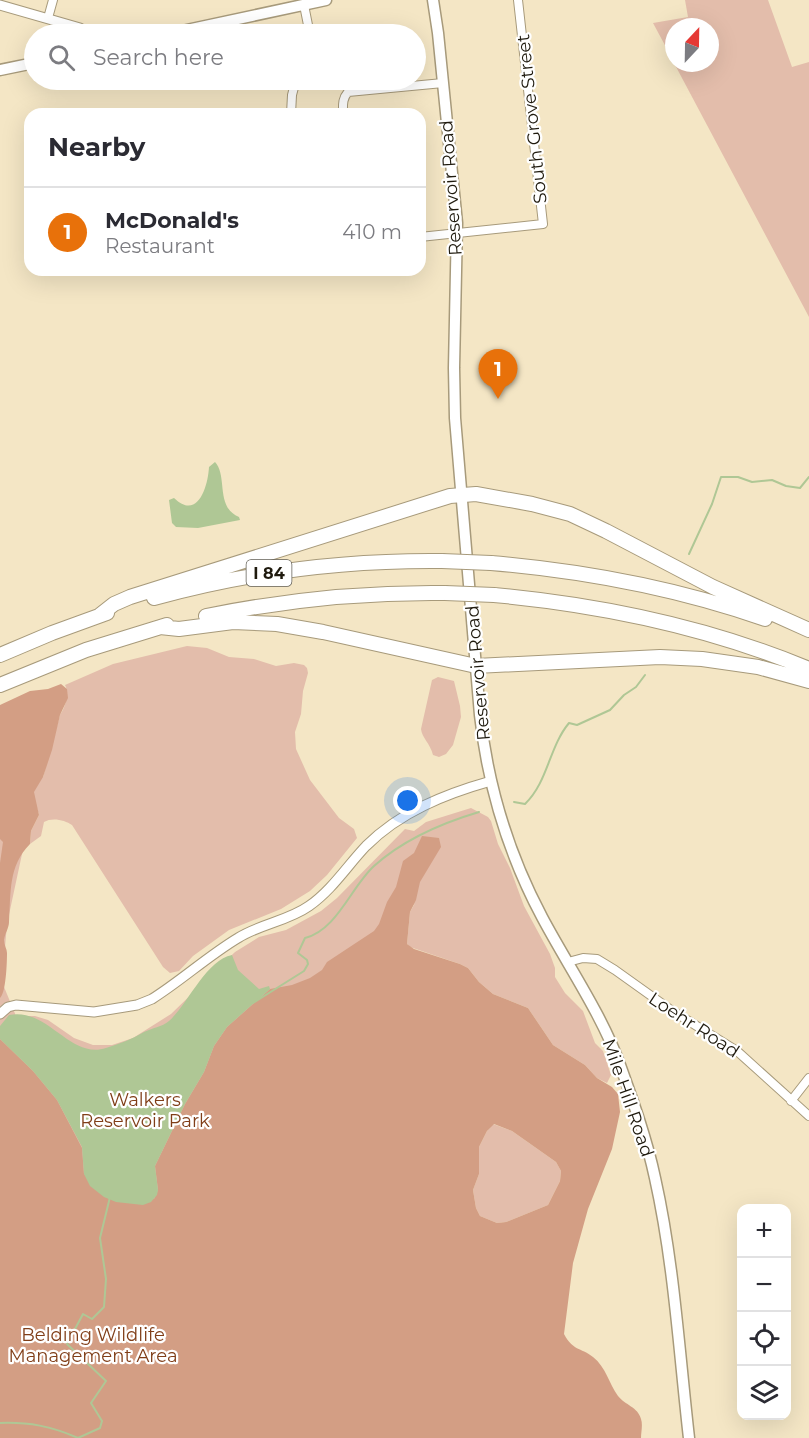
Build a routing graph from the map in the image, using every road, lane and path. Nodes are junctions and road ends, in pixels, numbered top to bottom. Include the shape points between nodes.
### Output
1 (53, 0) edge
2 (326, 0) edge
3 (433, 0) edge
4 (518, 0) edge
5 (0, 5) edge
6 (304, 5) junction
7 (48, 18) junction
8 (67, 24) edge
9 (215, 24) edge
10 (308, 24) edge
11 (24, 65) edge
12 (0, 70) edge
13 (443, 83) junction
14 (426, 85) edge
15 (293, 90) edge
16 (369, 90) edge
17 (291, 108) edge
18 (343, 108) edge
19 (457, 234) junction
20 (426, 237) edge
21 (461, 493) junction
22 (100, 615) junction
23 (160, 627) junction
24 (809, 630) edge
25 (809, 636) edge
26 (0, 655) edge
27 (476, 666) junction
28 (809, 669) edge
29 (809, 681) edge
30 (0, 685) edge
31 (491, 781) junction
32 (568, 962) junction
33 (0, 1014) edge
34 (809, 1078) edge
35 (791, 1101) junction
36 (809, 1116) edge
37 (689, 1438) edge

1 - 7 street
2 - 6 main road
3 - 13 main road, Reservoir Road
4 - 19 street, South Grove Street via 543,224
5 - 7 street
6 - 9 main road
6 - 10 street
7 - 8 street
11 - 12 main road
13 - 14 street
13 - 19 main road, Reservoir Road
15 - 17 street
16 - 18 street via 348,92
19 - 20 street, South Grove Street
19 - 21 main road, Reservoir Road via 454,391
21 - 22 highway via 130,597
21 - 24 highway via 532,504 580,518 713,587
21 - 27 main road, Reservoir Road
22 - 25 highway, I 84, bridge via 187,590 264,574 342,565 442,561 573,572 641,584 731,608
22 - 26 highway, I 84
23 - 27 highway via 179,629 234,622 277,624
23 - 28 highway, I 84, bridge via 300,600 376,594 494,595 644,617 740,644
23 - 30 highway, I 84 via 86,650
27 - 29 highway via 688,658 739,663
27 - 31 main road, Reservoir Road
31 - 32 main road, Mile Hill Road via 499,816 521,873
31 - 33 street via 429,802 403,818 366,846 309,906 240,937 152,999 94,1012 16,1005
32 - 35 street, Loehr Road via 597,959 615,970 737,1051
32 - 37 main road, Mile Hill Road via 620,1065 655,1175
34 - 35 street
35 - 36 street, Loehr Road

